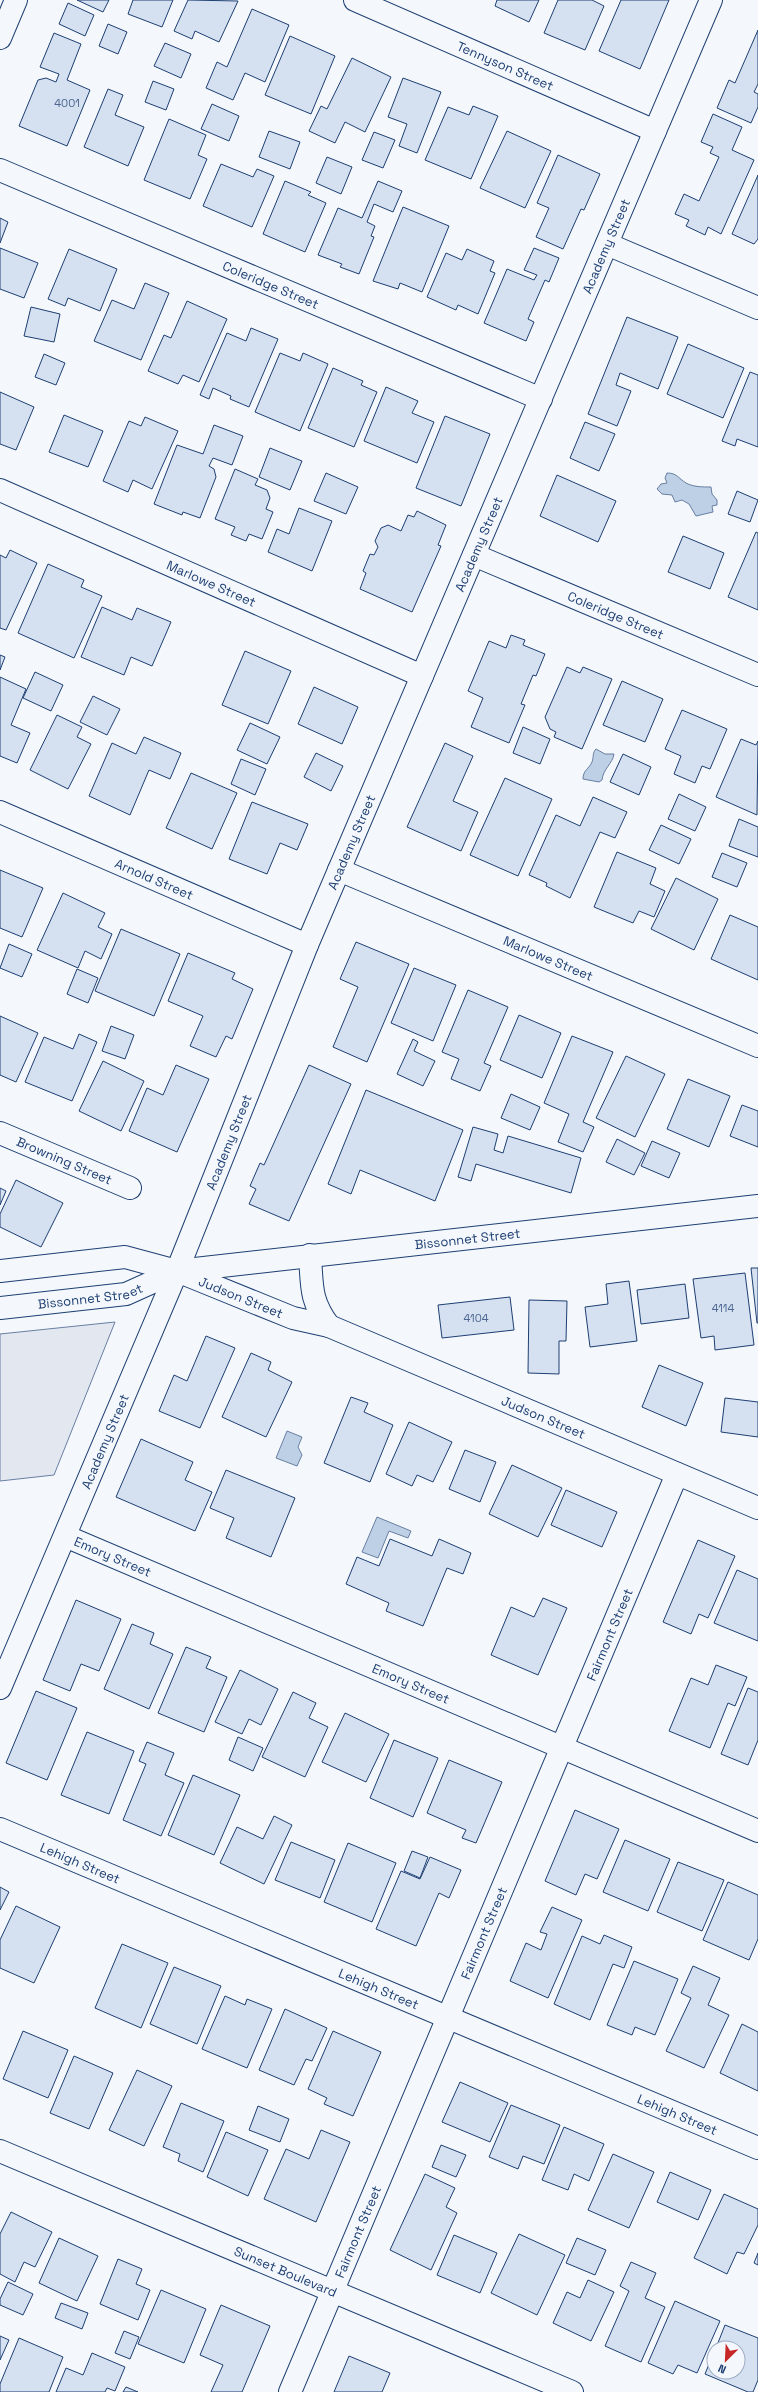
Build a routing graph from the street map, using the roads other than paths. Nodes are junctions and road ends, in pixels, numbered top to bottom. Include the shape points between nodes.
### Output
1 (16, 0) edge
2 (355, 0) edge
3 (711, 0) edge
4 (0, 38) edge
5 (655, 131) junction
6 (0, 170) edge
7 (607, 244) junction
8 (758, 308) edge
9 (541, 399) junction
10 (0, 490) edge
11 (474, 555) junction
12 (758, 675) edge
13 (422, 676) junction
14 (0, 812) edge
15 (339, 870) junction
16 (307, 945) junction
17 (758, 1046) edge
18 (0, 1133) edge
19 (130, 1188) dead end
20 (758, 1206) edge
21 (310, 1255) junction
22 (0, 1271) edge
23 (177, 1271) junction
24 (0, 1308) edge
25 (329, 1326) junction
26 (677, 1474) junction
27 (755, 1505) edge
28 (65, 1536) junction
29 (0, 1688) edge
30 (562, 1747) junction
31 (0, 1829) edge
32 (758, 1830) edge
33 (448, 2017) junction
34 (758, 2148) edge
35 (0, 2151) edge
36 (332, 2291) junction
37 (290, 2392) edge
38 (572, 2392) edge

1 - 4 street
2 - 5 street, Tennyson Street
3 - 5 street, Academy Street
5 - 7 street, Academy Street
6 - 9 street, Coleridge Street
7 - 8 street
7 - 9 street, Academy Street
9 - 11 street, Academy Street
10 - 13 street, Marlowe Street
11 - 12 street, Coleridge Street
11 - 13 street, Academy Street
13 - 15 street, Academy Street
14 - 16 street, Arnold Street
15 - 16 street, Academy Street
15 - 17 street, Marlowe Street
16 - 23 street, Academy Street
18 - 19 street, Browning Street
20 - 21 street, Bissonnet Street
21 - 23 street, Bissonnet Street
21 - 25 street via 312,1294 318,1312
22 - 23 street, Bissonnet Street via 125,1257
23 - 24 street, Bissonnet Street via 126,1294
23 - 25 street, Judson Street via 293,1318
23 - 28 street, Academy Street
25 - 26 street, Judson Street
26 - 27 street, Judson Street
26 - 30 street, Fairmont Street
28 - 29 street, Academy Street
28 - 30 street, Emory Street
30 - 32 street, Emory Street
30 - 33 street, Fairmont Street
31 - 33 street, Lehigh Street
33 - 34 street, Lehigh Street
33 - 36 street, Fairmont Street
35 - 36 street, Sunset Boulevard
36 - 37 street, Fairmont Street
36 - 38 street, Sunset Boulevard

